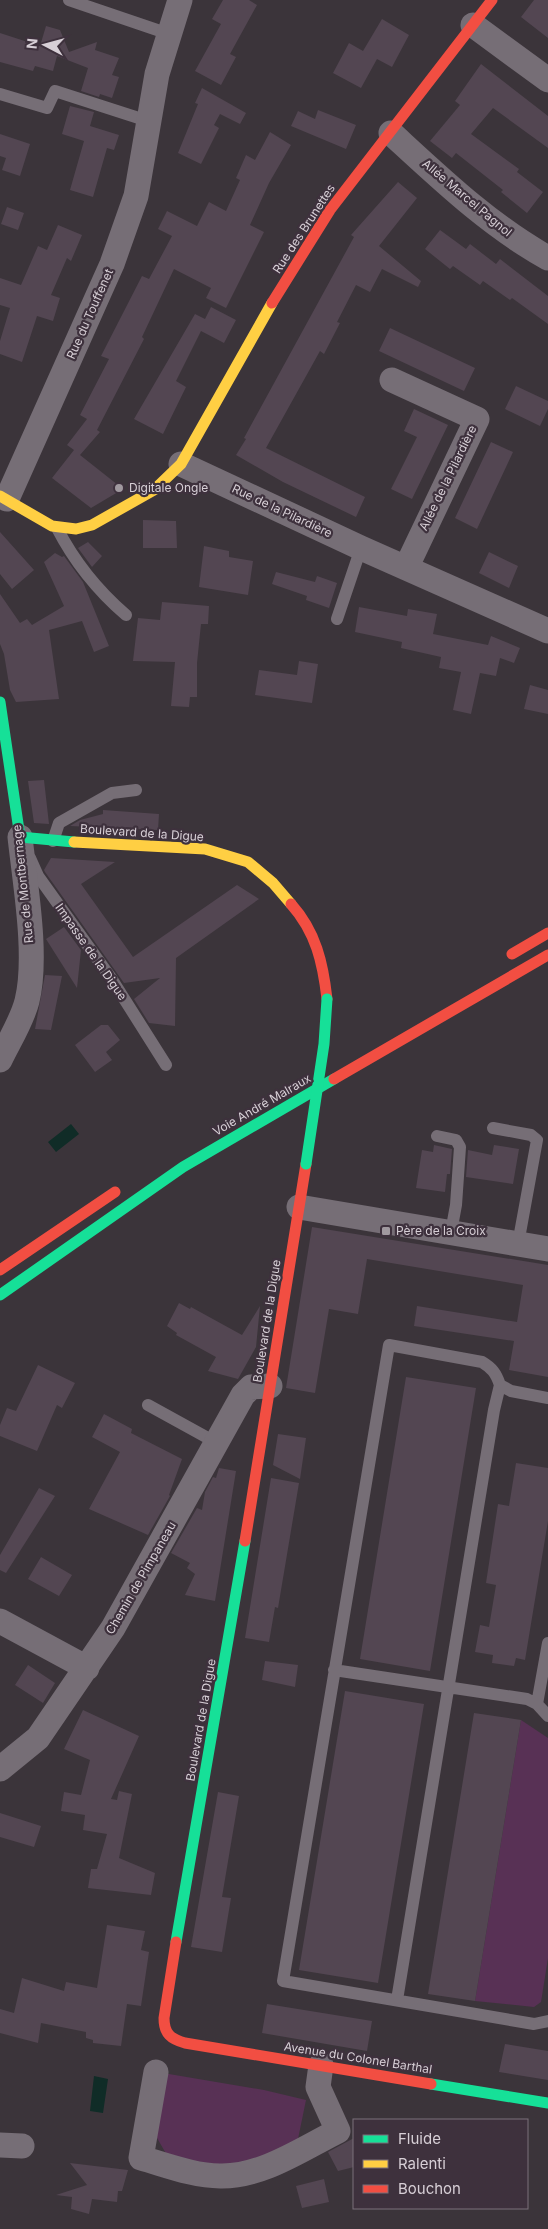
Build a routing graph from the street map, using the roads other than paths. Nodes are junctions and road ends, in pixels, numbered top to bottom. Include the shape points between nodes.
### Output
1 (69, 0) edge
2 (180, 0) edge
3 (492, 0) edge
4 (473, 25) junction
5 (169, 34) junction
6 (548, 80) edge
7 (0, 94) edge
8 (148, 120) junction
9 (391, 133) junction
10 (548, 258) edge
11 (392, 380) dead end
12 (181, 464) junction
13 (3, 498) edge
14 (57, 528) junction
15 (360, 548) junction
16 (406, 568) junction
17 (126, 616) dead end
18 (337, 619) dead end
19 (548, 631) edge
20 (0, 702) edge
21 (136, 790) dead end
22 (7, 794) edge
23 (20, 837) junction
24 (53, 841) junction
25 (548, 933) edge
26 (548, 954) edge
27 (505, 958) dead end
28 (0, 1060) edge
29 (330, 1061) dead end
30 (166, 1065) dead end
31 (304, 1077) dead end
32 (493, 1128) dead end
33 (437, 1136) dead end
34 (121, 1188) dead end
35 (299, 1207) junction
36 (451, 1232) junction
37 (518, 1244) junction
38 (548, 1249) edge
39 (0, 1270) edge
40 (0, 1294) edge
41 (500, 1385) junction
42 (270, 1386) junction
43 (548, 1398) edge
44 (148, 1405) dead end
45 (217, 1444) junction
46 (0, 1621) edge
47 (548, 1643) edge
48 (87, 1668) junction
49 (334, 1670) junction
50 (448, 1688) junction
51 (537, 1704) junction
52 (548, 1716) edge
53 (0, 1769) edge
54 (397, 2000) junction
55 (548, 2021) edge
56 (166, 2034) joint
57 (321, 2065) junction
58 (156, 2072) dead end
59 (548, 2103) edge

1 - 5 lane
2 - 5 street, Rue du Touffenet
3 - 4 street, Rue des Brunettes
4 - 6 street
4 - 9 street, Rue des Brunettes
5 - 8 street, Rue du Touffenet
7 - 8 lane via 47,108 55,91
8 - 13 street, Rue du Touffenet via 136,196 112,264
9 - 10 street, Allée Marcel Pagnol via 510,234
9 - 12 street, Rue des Brunettes via 330,210 278,293
11 - 16 street, Allée de la Pilardière via 476,419
12 - 14 street via 154,490 92,525
12 - 15 street, Rue de la Pilardière
13 - 14 street via 16,502 42,523
14 - 17 lane via 71,553 104,596
15 - 16 street, Rue de la Pilardière
15 - 18 lane
16 - 19 street, Rue de la Pilardière
20 - 22 street, Rue de Montbernage
21 - 24 lane via 112,793 59,822
22 - 23 street, Rue de Montbernage
23 - 24 street, Boulevard de la Digue
23 - 28 street, Rue de Montbernage via 32,968 27,1002
23 - 30 lane, Impasse de la Digue via 38,876 111,978
24 - 35 street, Boulevard de la Digue, bridge via 205,849 248,862 295,908 311,932 323,964 327,999 324,1044
25 - 27 street
26 - 40 street, Voie André Malraux via 183,1168
29 - 31 street, Voie André Malraux
32 - 37 lane via 531,1135 537,1140
33 - 36 lane via 456,1140 460,1147
34 - 39 street
35 - 36 street
35 - 42 street, Boulevard de la Digue
36 - 37 street
37 - 38 street
41 - 43 lane via 511,1391
41 - 49 lane via 497,1374 482,1362 389,1345
41 - 50 lane
42 - 45 street, Chemin de Pimpaneau via 247,1390
42 - 56 street, Boulevard de la Digue via 165,2004 163,2023
44 - 45 lane
45 - 48 street, Chemin de Pimpaneau
46 - 48 street
47 - 51 lane
48 - 53 street, Chemin de Pimpaneau via 38,1738
49 - 50 lane
49 - 54 lane via 283,1981
50 - 51 lane via 527,1699
50 - 54 lane
51 - 52 lane
54 - 55 lane via 534,2024
56 - 57 street, Avenue du Colonel Barthal via 185,2043
57 - 58 street via 318,2088 338,2131 251,2173 221,2176 141,2158
57 - 59 street, Avenue du Colonel Barthal

